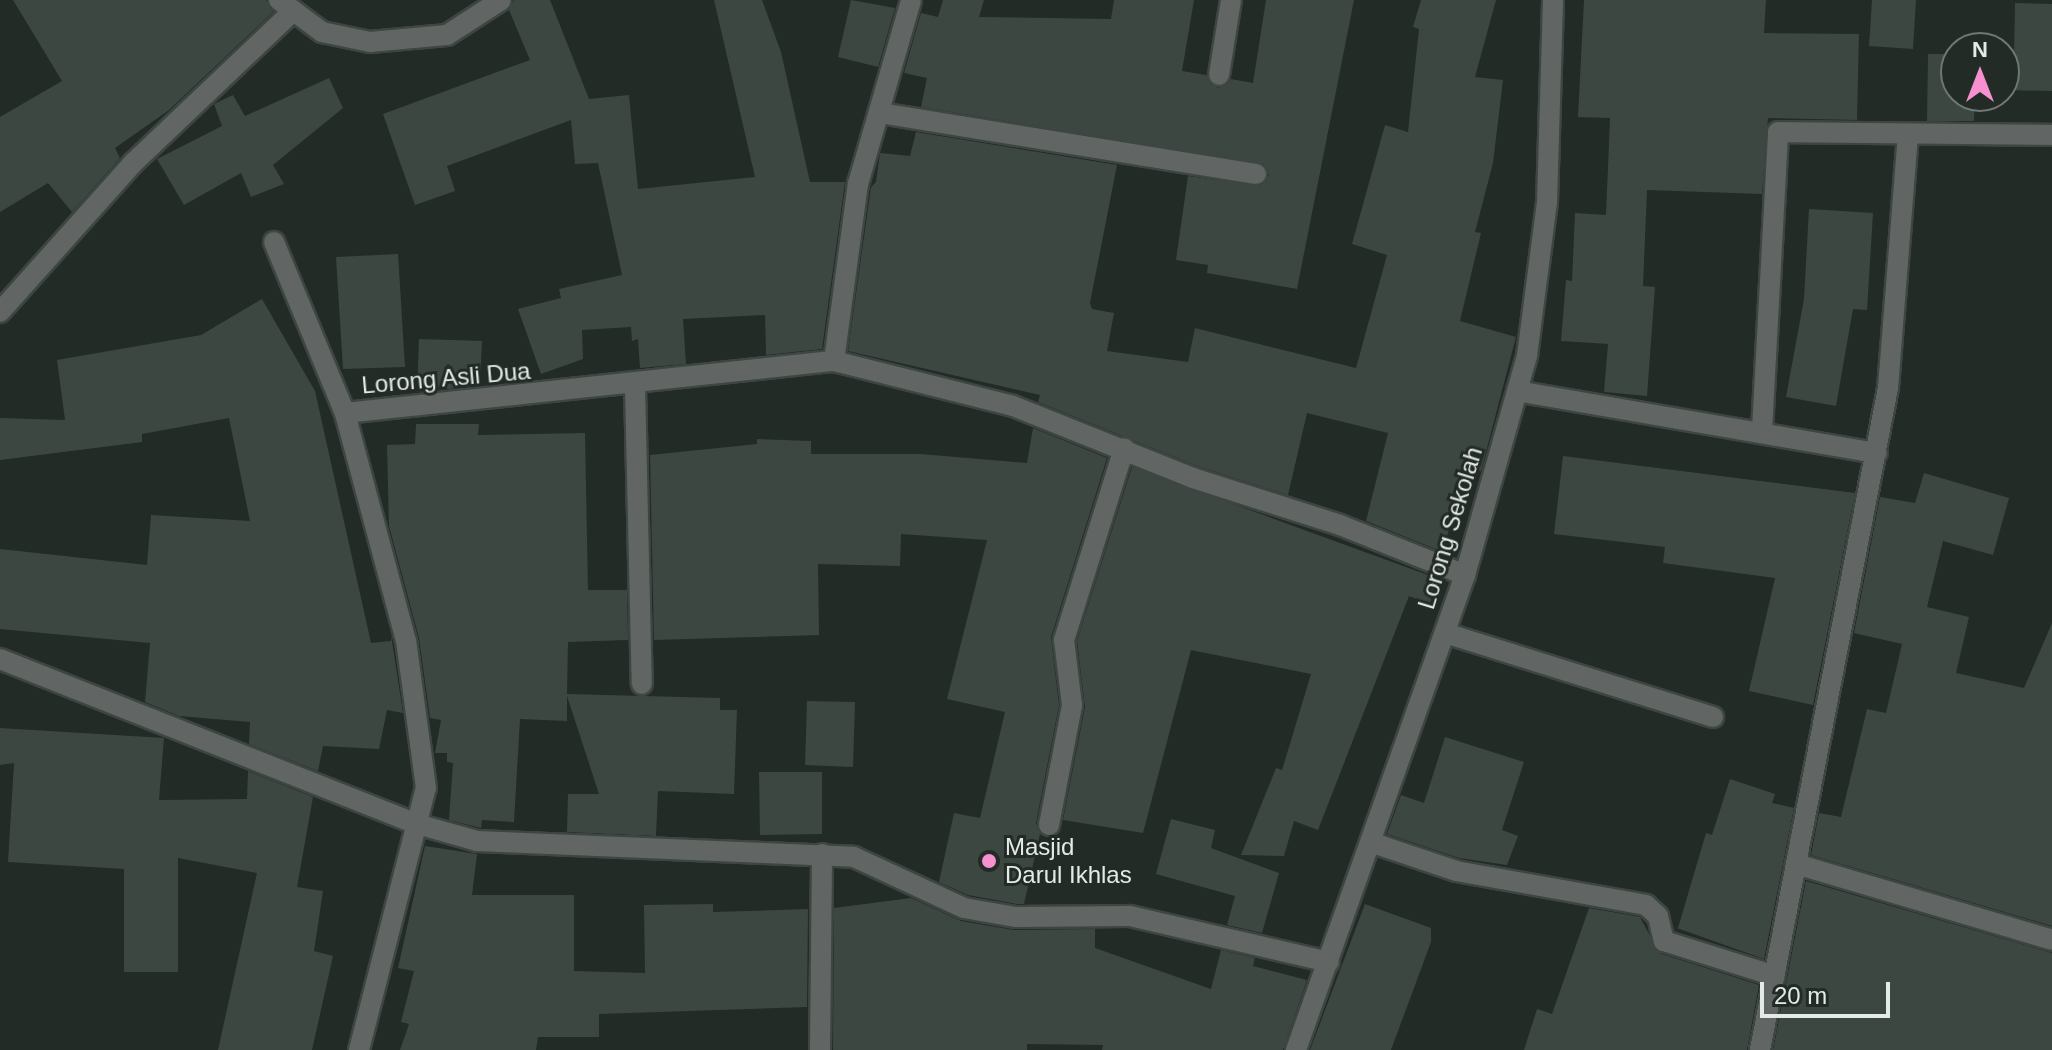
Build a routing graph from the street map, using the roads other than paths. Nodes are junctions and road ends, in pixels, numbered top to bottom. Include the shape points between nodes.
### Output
1 (501, 0) edge
2 (911, 0) edge
3 (1231, 0) edge
4 (1553, 0) edge
5 (286, 6) edge
6 (1219, 75) dead end
7 (880, 113) junction
8 (2052, 135) edge
9 (1908, 136) junction
10 (1256, 174) dead end
11 (274, 242) dead end
12 (0, 312) edge
13 (834, 361) junction
14 (635, 386) junction
15 (1517, 391) junction
16 (345, 413) junction
17 (1762, 430) junction
18 (1124, 448) junction
19 (1877, 453) junction
20 (1465, 575) junction
21 (1445, 633) junction
22 (0, 659) edge
23 (642, 684) dead end
24 (1713, 717) dead end
25 (417, 824) junction
26 (1049, 825) dead end
27 (1373, 843) junction
28 (822, 854) junction
29 (1796, 864) junction
30 (2052, 940) edge
31 (1329, 962) junction
32 (1775, 976) junction
33 (359, 1050) edge
34 (820, 1050) edge
35 (1296, 1050) edge
36 (1760, 1050) edge

1 - 5 street via 464,26 421,41 322,32
2 - 7 street
3 - 6 street
4 - 15 street, Lorong Sekolah via 1547,203 1527,356
5 - 12 street via 133,163
7 - 10 street
7 - 13 street via 858,184
8 - 9 street
9 - 17 street via 1778,132
9 - 19 street via 1895,329
11 - 16 street
13 - 14 street, Lorong Asli Dua
13 - 18 street via 1013,406
14 - 16 street, Lorong Asli Dua
14 - 23 street
15 - 17 street
15 - 20 street, Lorong Sekolah
16 - 25 street, Lorong Asli Dua via 406,641 426,788
17 - 19 street
18 - 20 street
18 - 26 street via 1064,640 1072,705
19 - 29 street
20 - 21 street, Lorong Sekolah
21 - 24 street
21 - 27 street, Lorong Sekolah
22 - 25 street
25 - 28 street via 477,841 558,848
25 - 33 street, Lorong Asli Dua
27 - 31 street, Lorong Sekolah
27 - 32 street via 1456,871 1646,905 1658,916 1664,941
28 - 31 street via 879,866 908,885 964,908 1016,917 1130,916
28 - 34 street
29 - 30 street
29 - 32 street
31 - 35 street, Lorong Sekolah
32 - 36 street

